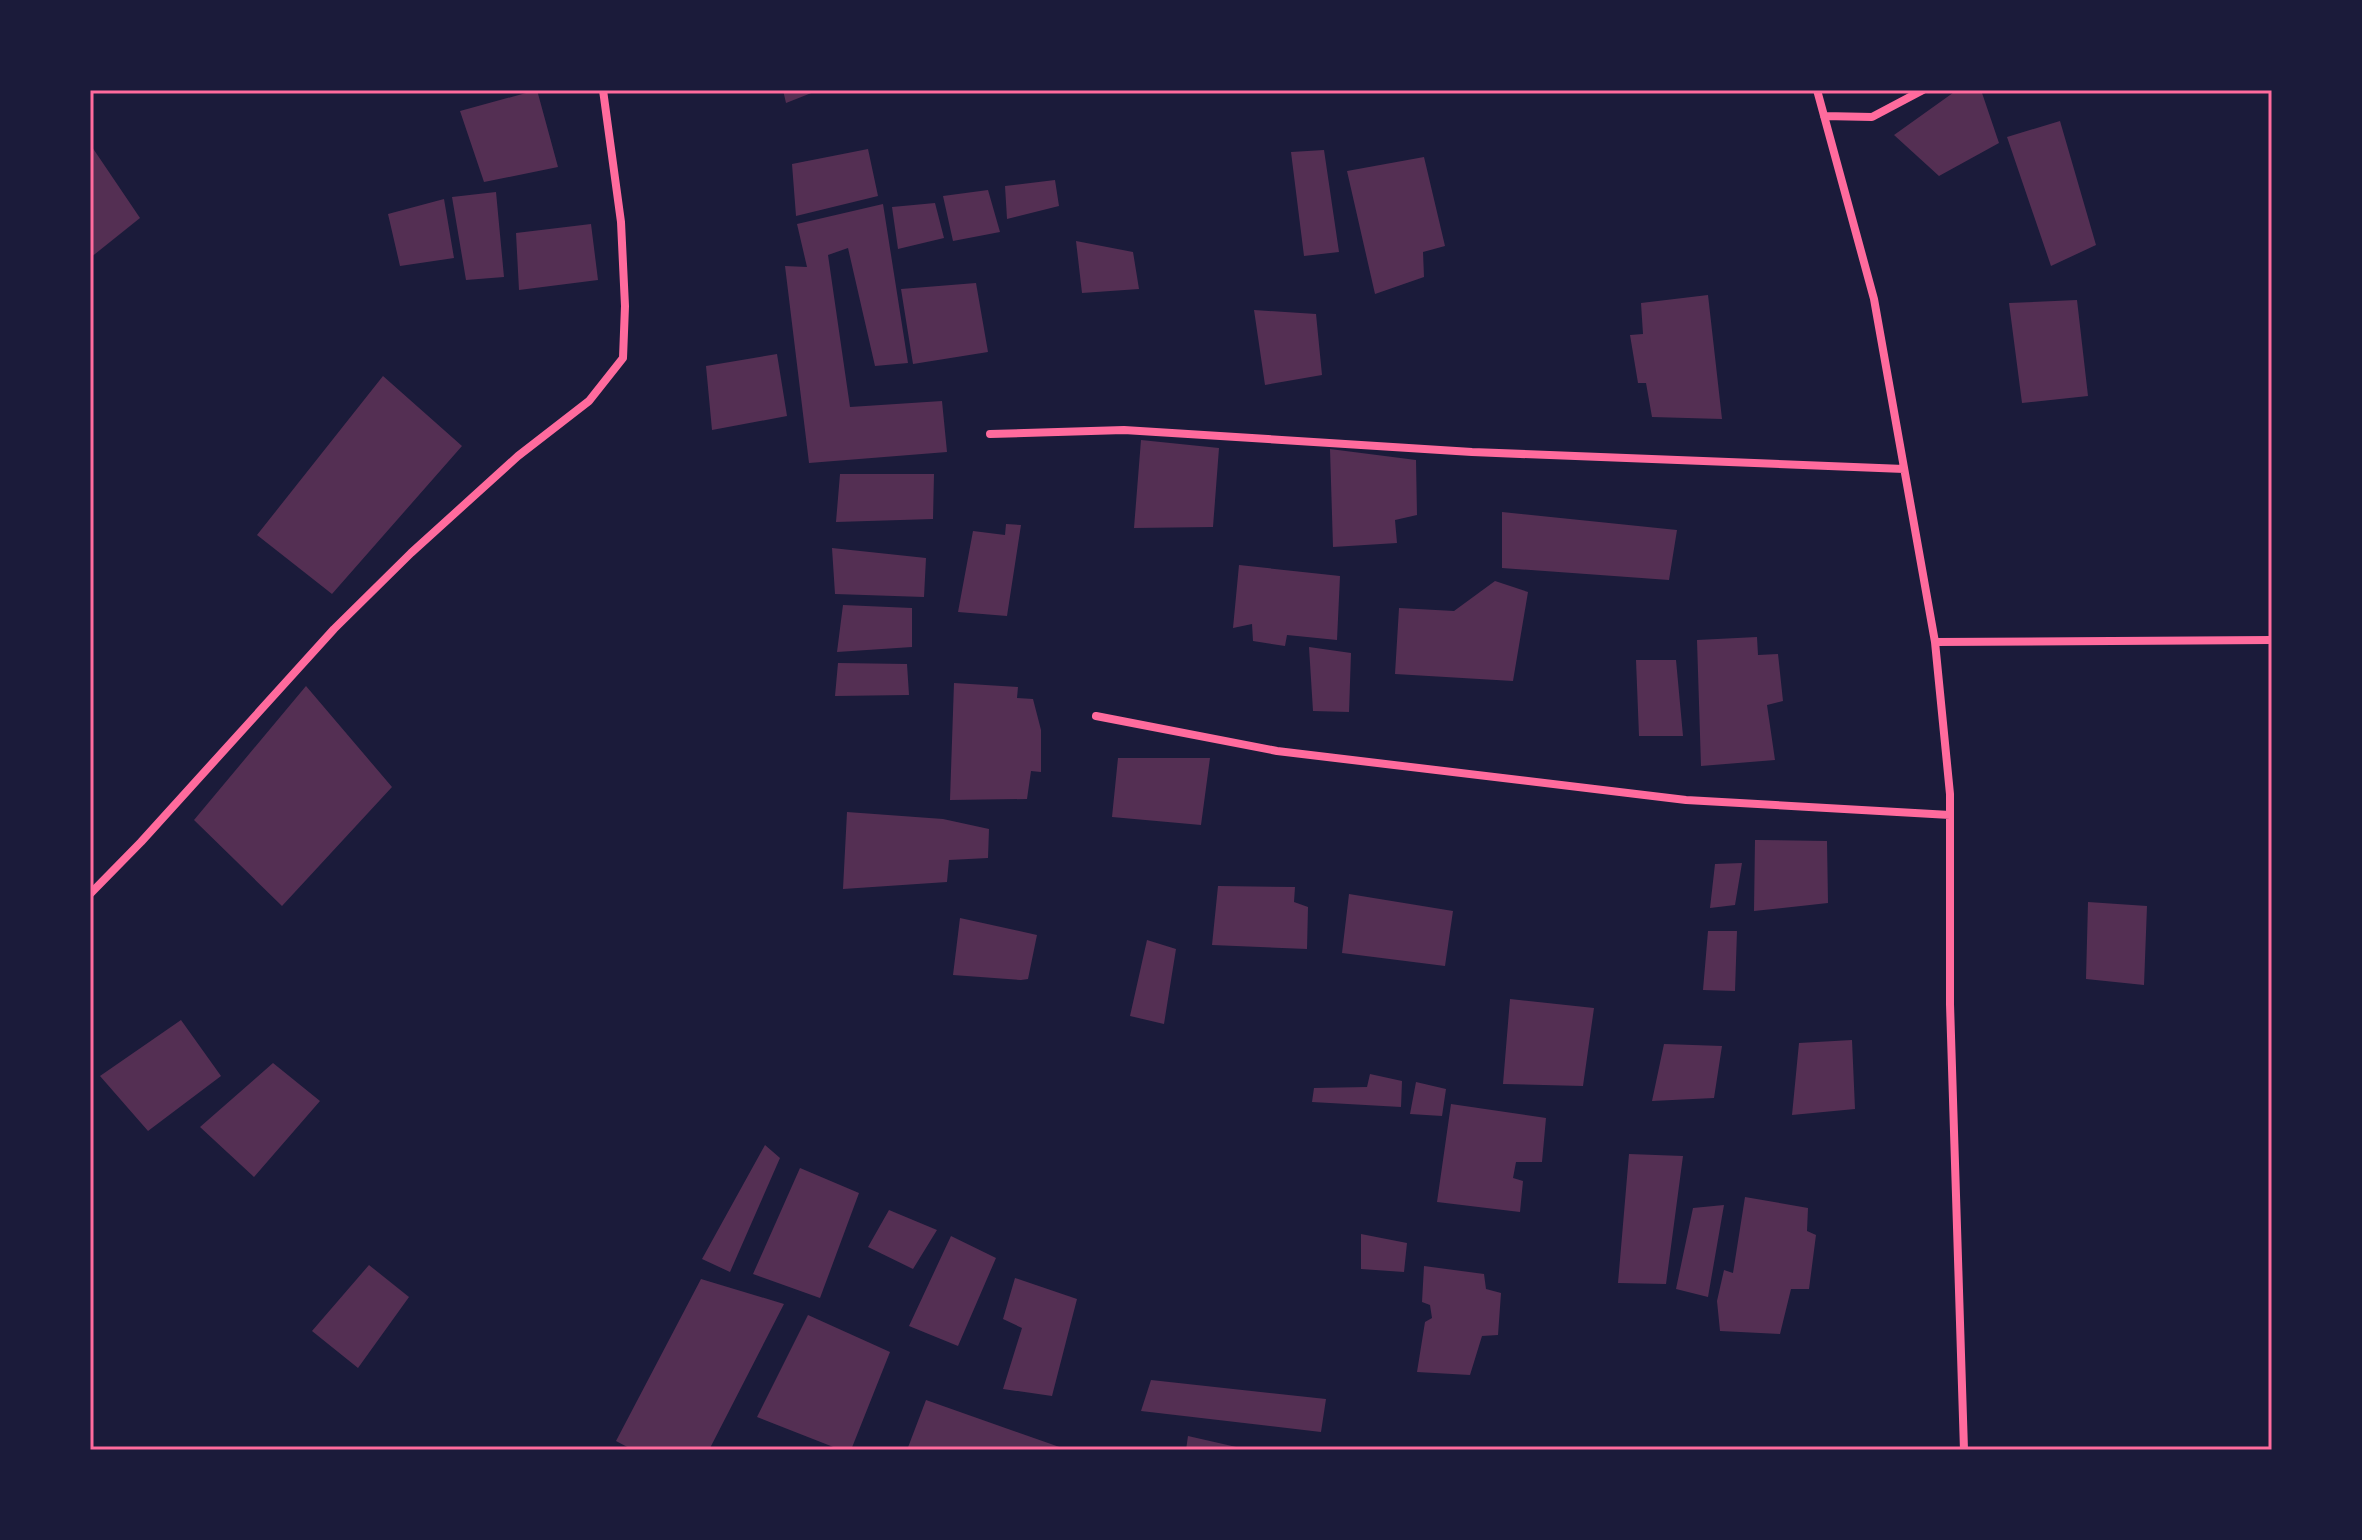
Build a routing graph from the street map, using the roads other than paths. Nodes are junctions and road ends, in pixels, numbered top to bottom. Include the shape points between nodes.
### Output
1 (603, 90) edge
2 (1817, 90) edge
3 (1923, 90) edge
4 (1824, 116) junction
5 (990, 434) dead end
6 (1904, 469) junction
7 (2272, 640) edge
8 (1935, 642) junction
9 (1096, 716) dead end
10 (1950, 815) junction
11 (90, 894) edge
12 (1964, 1450) edge

1 - 11 street via 621,222 623,358 589,401 518,456 334,629
2 - 4 street
3 - 4 street via 1872,117
4 - 6 street via 1874,299
5 - 6 street via 1124,430 1472,452
6 - 8 street
7 - 8 street
8 - 10 street
9 - 10 street via 1277,751 1670,798
10 - 12 street via 1950,1004

